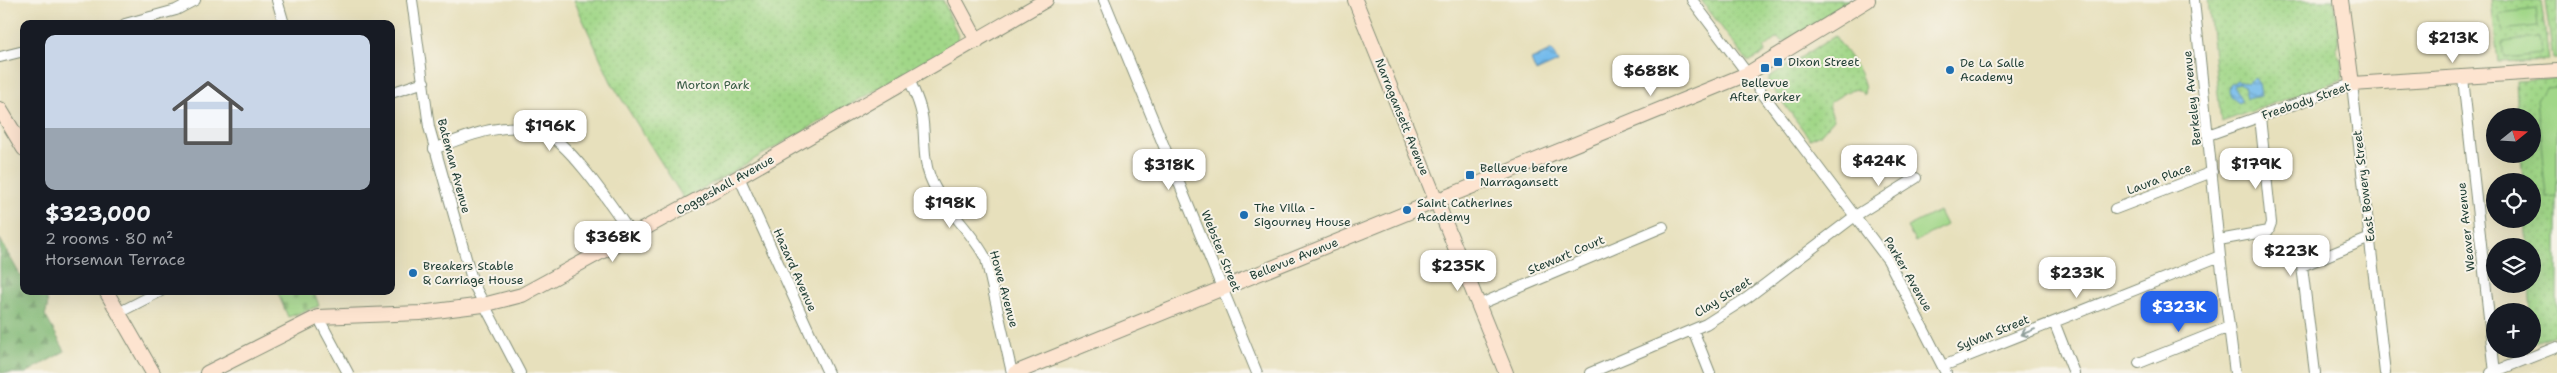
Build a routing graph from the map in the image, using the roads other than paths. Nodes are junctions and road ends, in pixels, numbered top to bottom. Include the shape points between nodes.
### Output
1 (195, 0) edge
2 (276, 0) edge
3 (412, 0) edge
4 (955, 0) edge
5 (1046, 0) edge
6 (1104, 0) edge
7 (1355, 0) edge
8 (1692, 0) edge
9 (1868, 0) edge
10 (2194, 0) edge
11 (2341, 0) edge
12 (140, 20) edge
13 (283, 20) edge
14 (977, 41) junction
15 (20, 51) edge
16 (0, 57) edge
17 (2557, 71) edge
18 (1746, 74) junction
19 (2462, 78) junction
20 (909, 80) junction
21 (424, 82) junction
22 (2352, 84) junction
23 (395, 92) edge
24 (0, 109) edge
25 (2260, 118) junction
26 (2208, 135) junction
27 (20, 142) edge
28 (434, 149) junction
29 (2212, 172) junction
30 (739, 177) junction
31 (1916, 178) dead end
32 (1436, 201) junction
33 (2115, 209) dead end
34 (1855, 216) junction
35 (1663, 227) dead end
36 (634, 236) junction
37 (2370, 238) junction
38 (2219, 240) junction
39 (2220, 256) junction
40 (1223, 288) junction
41 (108, 295) edge
42 (152, 295) edge
43 (483, 305) junction
44 (1478, 305) junction
45 (118, 313) junction
46 (318, 317) junction
47 (2054, 322) junction
48 (2229, 327) junction
49 (1693, 330) junction
50 (2557, 347) edge
51 (2139, 363) dead end
52 (1944, 370) edge
53 (153, 373) edge
54 (207, 373) edge
55 (348, 373) edge
56 (520, 373) edge
57 (828, 373) edge
58 (1014, 373) edge
59 (1257, 373) edge
60 (1506, 373) edge
61 (1590, 373) edge
62 (1710, 373) edge
63 (2074, 373) edge
64 (2235, 373) edge
65 (2315, 373) edge
66 (2385, 373) edge
67 (2494, 373) edge

1 - 12 street via 176,10
2 - 13 street
3 - 21 street, Bateman Avenue
4 - 14 street
5 - 14 street, Coggeshall Avenue
6 - 40 street, Webster Street
7 - 32 street, Narragansett Avenue
8 - 18 street
9 - 18 street, Bellevue Avenue
10 - 26 street, Berkeley Avenue
11 - 22 street, East Bowery Street
14 - 20 street, Coggeshall Avenue
15 - 16 street
17 - 19 street, Freebody Street
18 - 32 street, Bellevue Avenue
18 - 34 street, Parker Avenue
19 - 22 street, Freebody Street
19 - 67 street, Weaver Avenue
20 - 30 street, Coggeshall Avenue
20 - 58 street, Howe Avenue via 921,111 925,162 930,177 937,192 977,242 986,259
21 - 23 street
21 - 28 street, Bateman Avenue
22 - 25 street, Freebody Street
22 - 37 street, East Bowery Street
24 - 27 street
25 - 26 street, Freebody Street
25 - 38 street via 2270,223 2268,231
26 - 29 street, Berkeley Avenue
28 - 36 street via 466,136 498,129 542,132 566,151
28 - 43 street, Bateman Avenue via 473,283
29 - 33 street, Laura Place
29 - 38 street, Berkeley Avenue
30 - 36 street, Coggeshall Avenue
30 - 57 street, Hazard Avenue
31 - 34 street, Clay Street
32 - 40 street, Bellevue Avenue
32 - 44 street, Narragansett Avenue
34 - 49 street, Clay Street via 1747,298
34 - 52 street, Parker Avenue via 1888,260
35 - 44 street, Stewart Court
36 - 43 street, Coggeshall Avenue via 522,295
37 - 65 street via 2302,266
37 - 66 street, East Bowery Street
38 - 39 street, Berkeley Avenue
39 - 47 street, Sylvan Street
39 - 48 street, Berkeley Avenue
40 - 58 street, Bellevue Avenue
40 - 59 street, Webster Street
41 - 45 street
42 - 45 street
43 - 46 street, Coggeshall Avenue via 420,313
43 - 56 street, Bateman Avenue
44 - 60 street, Narragansett Avenue
45 - 53 street
46 - 54 street, Coggeshall Avenue
46 - 55 street
47 -> 52 street, Sylvan Street
47 - 63 street
48 - 51 street
48 - 64 street, Berkeley Avenue
49 - 61 street, Clay Street
49 - 62 street
50 - 67 street

